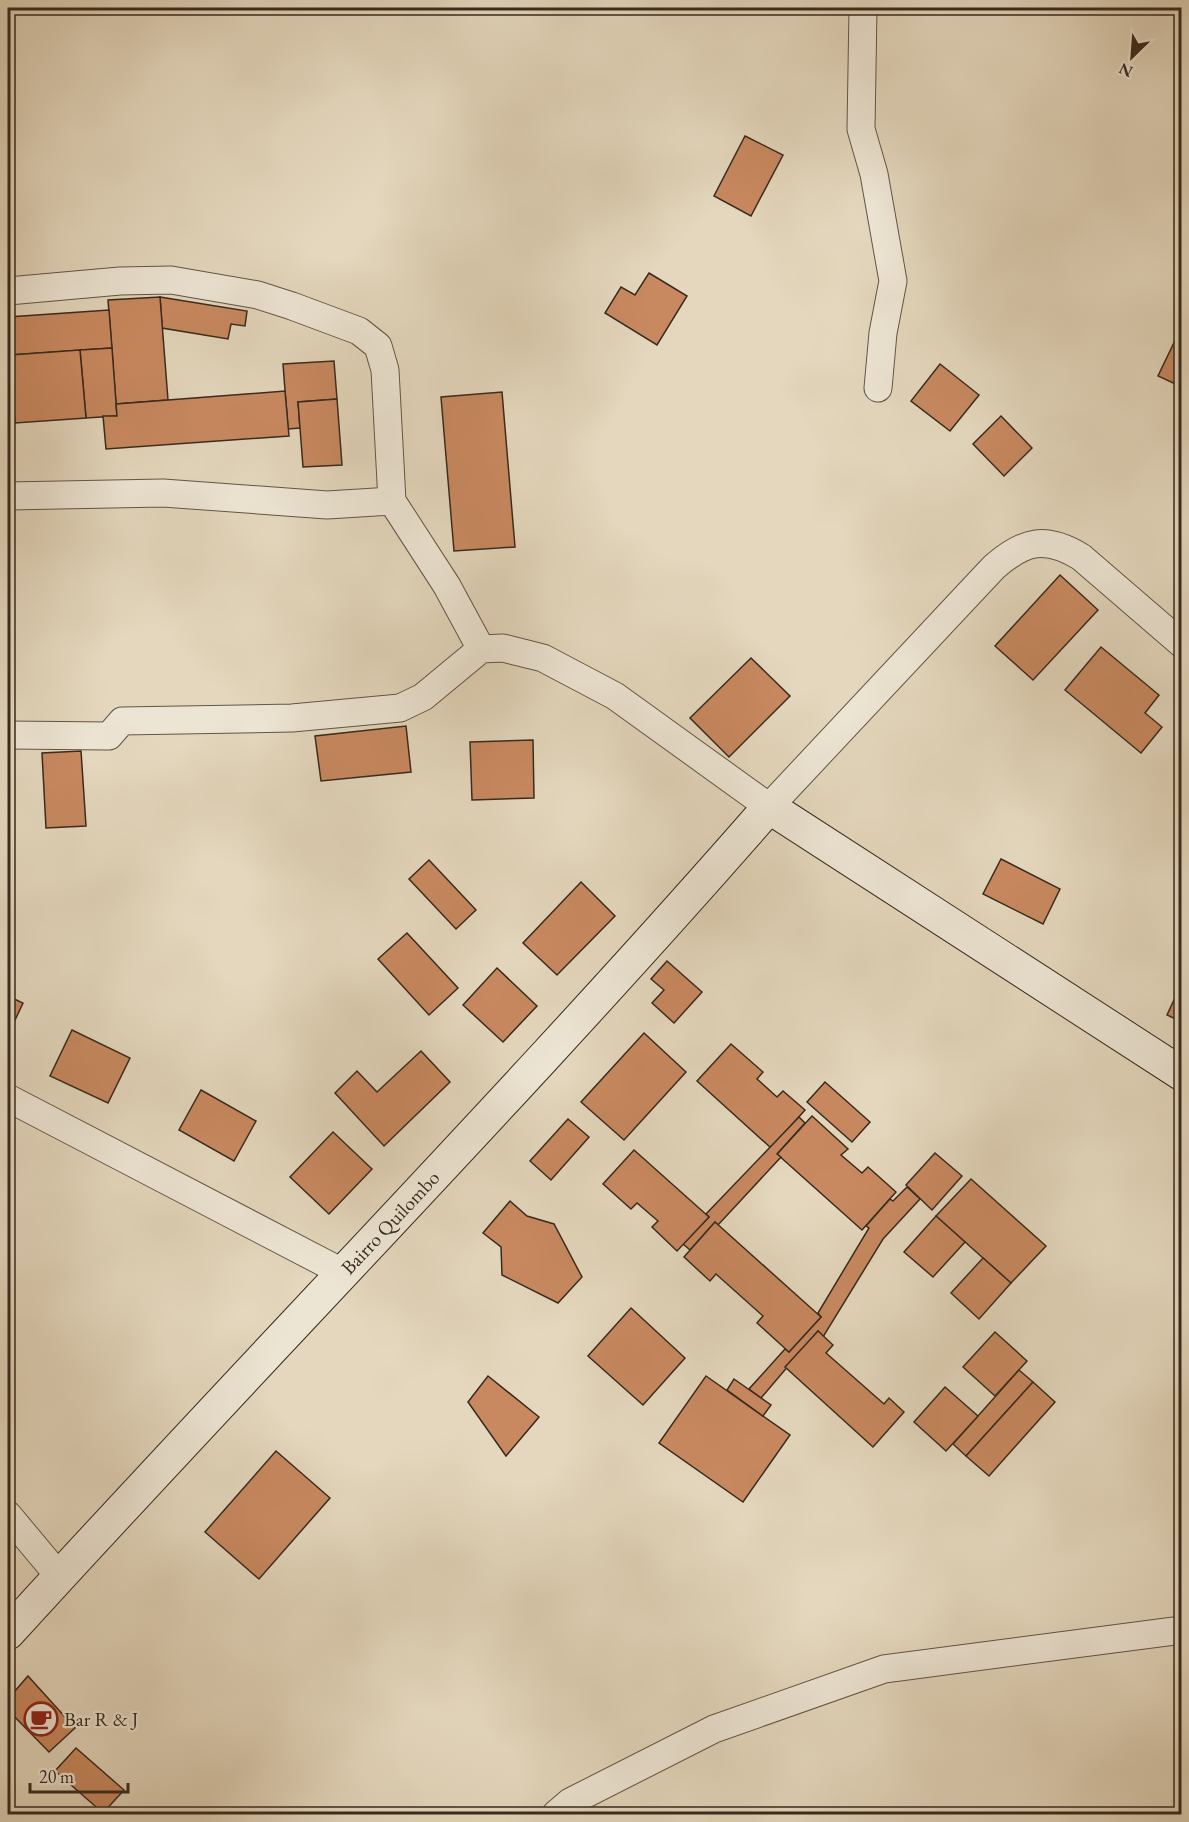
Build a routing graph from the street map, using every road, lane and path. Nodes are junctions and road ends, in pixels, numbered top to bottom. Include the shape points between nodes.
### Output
1 (863, 8) edge
2 (8, 291) edge
3 (878, 388) dead end
4 (8, 496) edge
5 (392, 501) junction
6 (1182, 644) edge
7 (481, 649) junction
8 (8, 735) edge
9 (769, 807) junction
10 (1182, 1074) edge
11 (8, 1098) edge
12 (342, 1272) junction
13 (8, 1515) edge
14 (59, 1576) junction
15 (1182, 1630) edge
16 (8, 1633) edge
17 (556, 1815) edge

1 - 3 street via 861,129 874,174 893,281
2 - 5 street via 171,280 258,296 359,331 378,346 385,370
4 - 5 street via 163,493 327,505
5 - 7 street via 447,586
6 - 9 street via 1081,557 1052,544 1026,544 994,567
7 - 8 street via 423,697 400,708 292,718 122,721 109,736
7 - 9 street via 502,648 543,658 588,681 654,722
9 - 10 street
9 - 12 street, Bairro Quilombo via 526,1079
11 - 12 street
12 - 14 street, Bairro Quilombo
13 - 14 street
14 - 16 street, Bairro Quilombo
15 - 17 street via 884,1669 714,1729 570,1802

